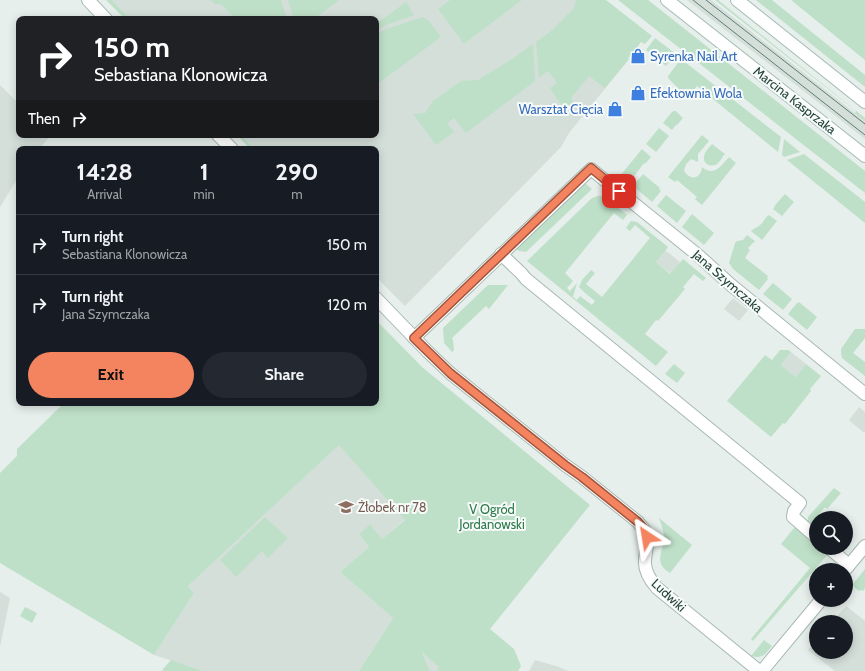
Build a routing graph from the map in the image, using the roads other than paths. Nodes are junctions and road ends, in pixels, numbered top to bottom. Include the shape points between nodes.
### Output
1 (88, 0) edge
2 (667, 0) edge
3 (737, 0) edge
4 (103, 16) edge
5 (865, 102) edge
6 (221, 138) edge
7 (229, 146) edge
8 (865, 156) edge
9 (501, 254) junction
10 (379, 301) edge
11 (414, 338) junction
12 (865, 394) edge
13 (809, 531) edge
14 (865, 546) edge
15 (835, 555) edge
16 (842, 563) edge
17 (851, 563) edge
18 (816, 607) edge
19 (761, 671) edge

1 - 4 street
2 - 8 street, Marcina Kasprzaka
3 - 5 street
6 - 7 street
9 - 11 street
9 - 12 street, Jana Szymczaka via 591,168
9 - 13 street via 531,283 800,503 793,516
10 - 11 street, Ludwiki
11 - 19 street, Ludwiki via 450,373 638,522 645,530 648,542 644,562 646,571 657,588
14 - 17 street
15 - 16 street
18 - 19 street

